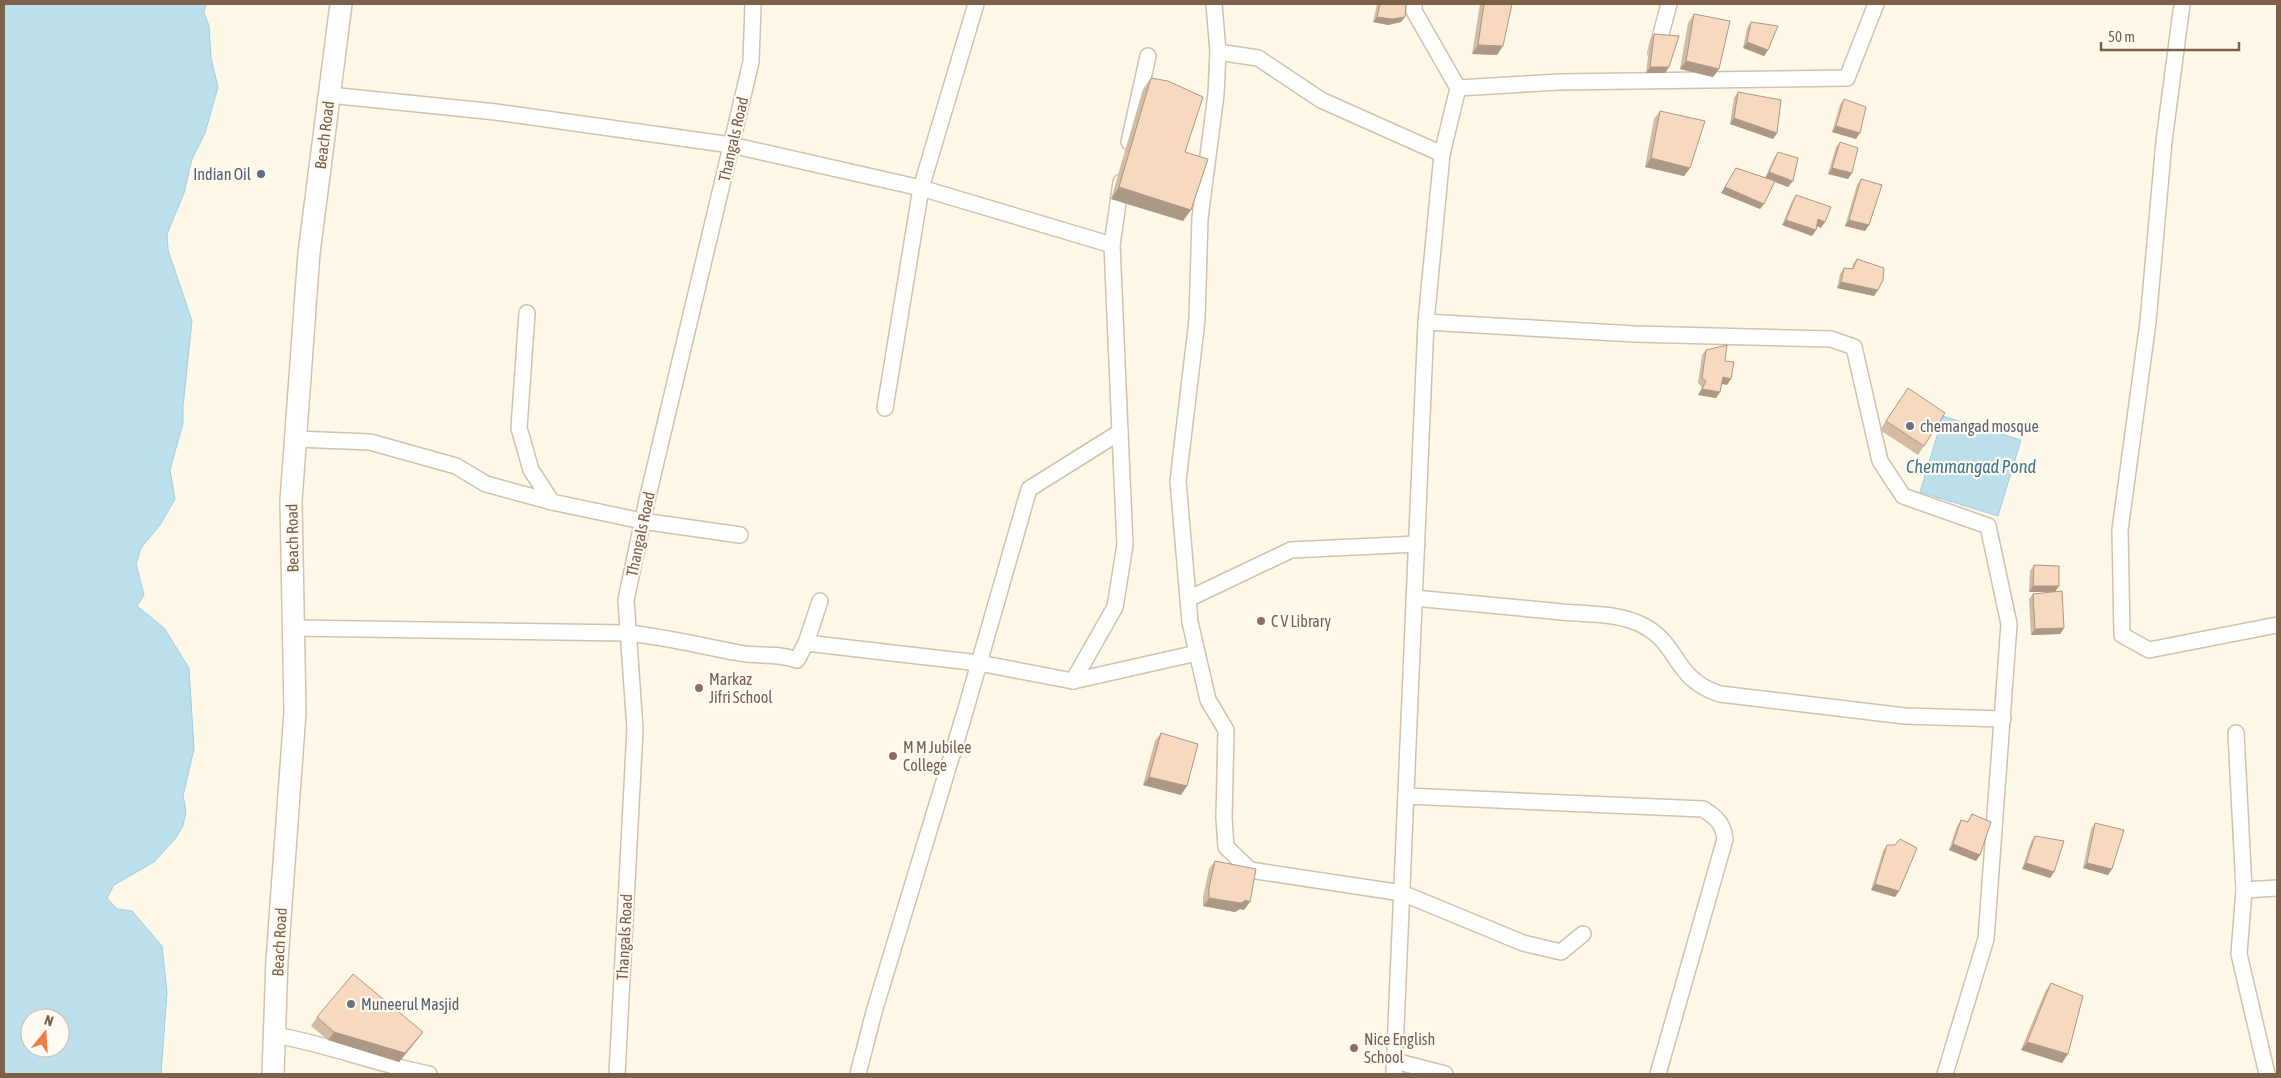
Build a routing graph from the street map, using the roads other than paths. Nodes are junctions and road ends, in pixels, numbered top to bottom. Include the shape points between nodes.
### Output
1 (341, 4) edge
2 (753, 4) edge
3 (976, 4) edge
4 (1214, 4) edge
5 (1414, 4) edge
6 (1669, 4) edge
7 (1876, 4) edge
8 (2182, 4) edge
9 (1218, 52) junction
10 (1148, 56) dead end
11 (1648, 81) junction
12 (1458, 88) junction
13 (330, 95) junction
14 (732, 145) junction
15 (1442, 154) junction
16 (921, 188) junction
17 (1112, 245) junction
18 (527, 313) dead end
19 (1426, 322) junction
20 (885, 408) dead end
21 (1120, 432) junction
22 (296, 439) junction
23 (552, 502) junction
24 (642, 521) junction
25 (740, 535) dead end
26 (1417, 544) junction
27 (1414, 598) junction
28 (1188, 599) junction
29 (820, 601) dead end
30 (2277, 625) edge
31 (294, 628) junction
32 (628, 633) junction
33 (806, 643) junction
34 (1197, 653) junction
35 (979, 663) junction
36 (1073, 681) junction
37 (2003, 719) junction
38 (2236, 734) dead end
39 (1406, 796) junction
40 (2277, 888) edge
41 (2244, 890) junction
42 (1402, 893) junction
43 (1583, 934) dead end
44 (274, 1035) junction
45 (1395, 1068) edge
46 (273, 1074) edge
47 (429, 1074) edge
48 (617, 1074) edge
49 (858, 1074) edge
50 (1445, 1074) edge
51 (1658, 1074) edge
52 (1945, 1074) edge
53 (2267, 1074) edge

1 - 13 main road, Beach Road
2 - 14 street, Thangals Road via 751,62
3 - 16 street
4 - 9 street
5 - 12 street via 1414,11
6 - 11 street
7 - 11 street via 1847,78
8 - 30 street via 2164,141 2148,322 2120,530 2122,635 2149,650
9 - 15 street via 1258,58 1321,100
9 - 28 street via 1216,94 1200,218 1197,320 1178,481
10 - 17 street via 1126,158
11 - 12 street
12 - 15 street
13 - 14 street via 496,112
13 - 22 main road, Beach Road via 309,253
14 - 16 street
14 - 24 street, Thangals Road
15 - 19 street
16 - 17 street
16 - 20 street
17 - 21 street
18 - 23 street via 519,428 531,470
19 - 26 street
19 - 37 street via 1635,334 1831,339 1854,346 1880,461 1903,496 1988,526 2009,624
21 - 35 street via 1029,489
21 - 36 street via 1126,545 1114,607
22 - 23 street via 370,442 456,466 486,484
22 - 31 main road, Beach Road via 291,501
23 - 24 street
24 - 25 street
24 - 32 street, Thangals Road via 626,600
26 - 27 street
26 - 28 street via 1291,550
27 - 37 street via 1602,616 1642,624 1657,634 1695,683 1720,694 1905,716
27 - 39 street
28 - 34 street
29 - 33 street
31 - 32 street
31 - 44 main road, Beach Road via 295,712
32 - 33 street via 742,653 779,654 797,660
32 - 48 street, Thangals Road via 635,729
33 - 35 street
34 - 36 street
34 - 42 street via 1208,700 1226,730 1226,847 1250,870
35 - 36 street
35 - 49 street
37 - 52 street via 1986,939
38 - 41 street
39 - 42 street
39 - 51 street via 1703,809 1715,816 1724,827 1725,839
40 - 41 street
41 - 53 street via 2239,954
42 - 43 street via 1523,943 1561,952
42 - 45 street
44 - 46 main road, Beach Road
44 - 47 street via 315,1042 378,1063
45 - 50 street

